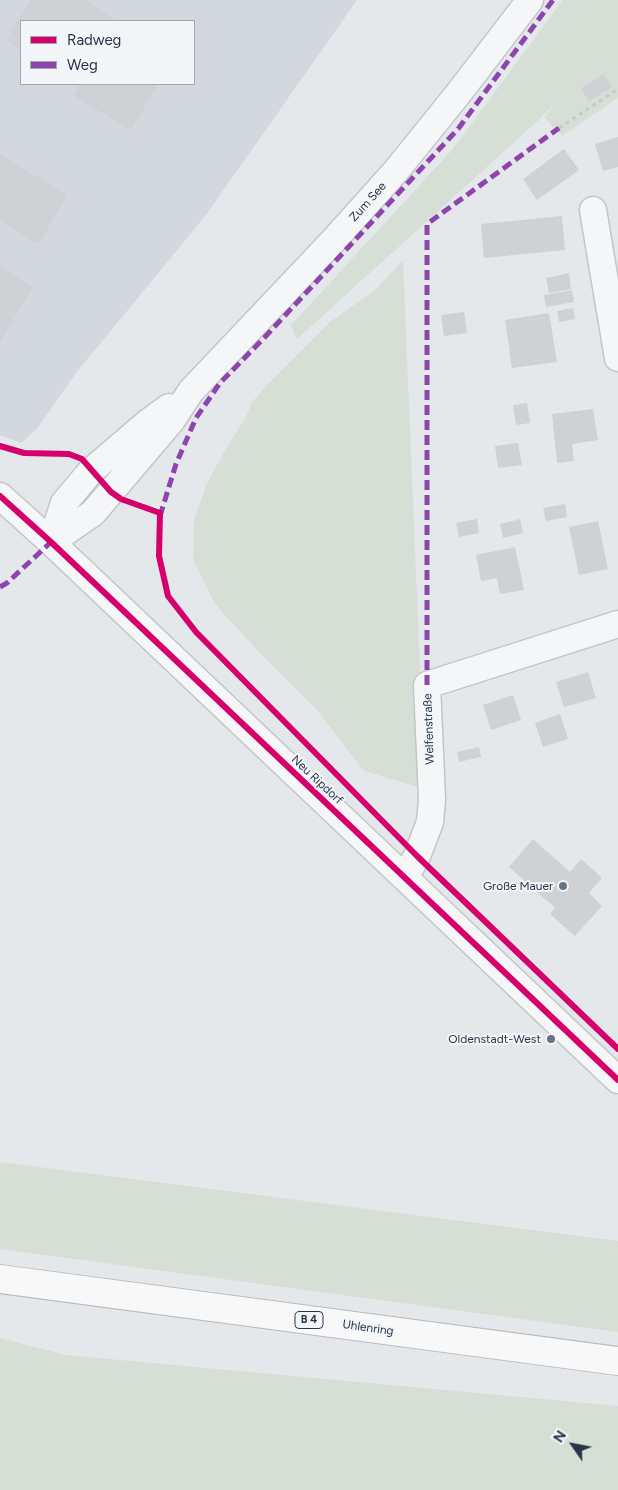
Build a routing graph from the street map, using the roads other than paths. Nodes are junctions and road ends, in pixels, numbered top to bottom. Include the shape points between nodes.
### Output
1 (530, 0) edge
2 (593, 210) dead end
3 (618, 358) edge
4 (0, 496) edge
5 (51, 542) junction
6 (618, 624) edge
7 (405, 878) junction
8 (618, 1080) edge
9 (0, 1279) edge
10 (618, 1361) edge

1 - 5 street, Zum See via 395,172 333,241 191,391 91,471 64,504
2 - 3 street
4 - 5 street, Neu Ripdorf
5 - 7 street, Neu Ripdorf
6 - 7 street, Welfenstraße via 427,685 432,799 430,822
7 - 8 street, Neu Ripdorf
9 - 10 highway, Uhlenring / B 4

